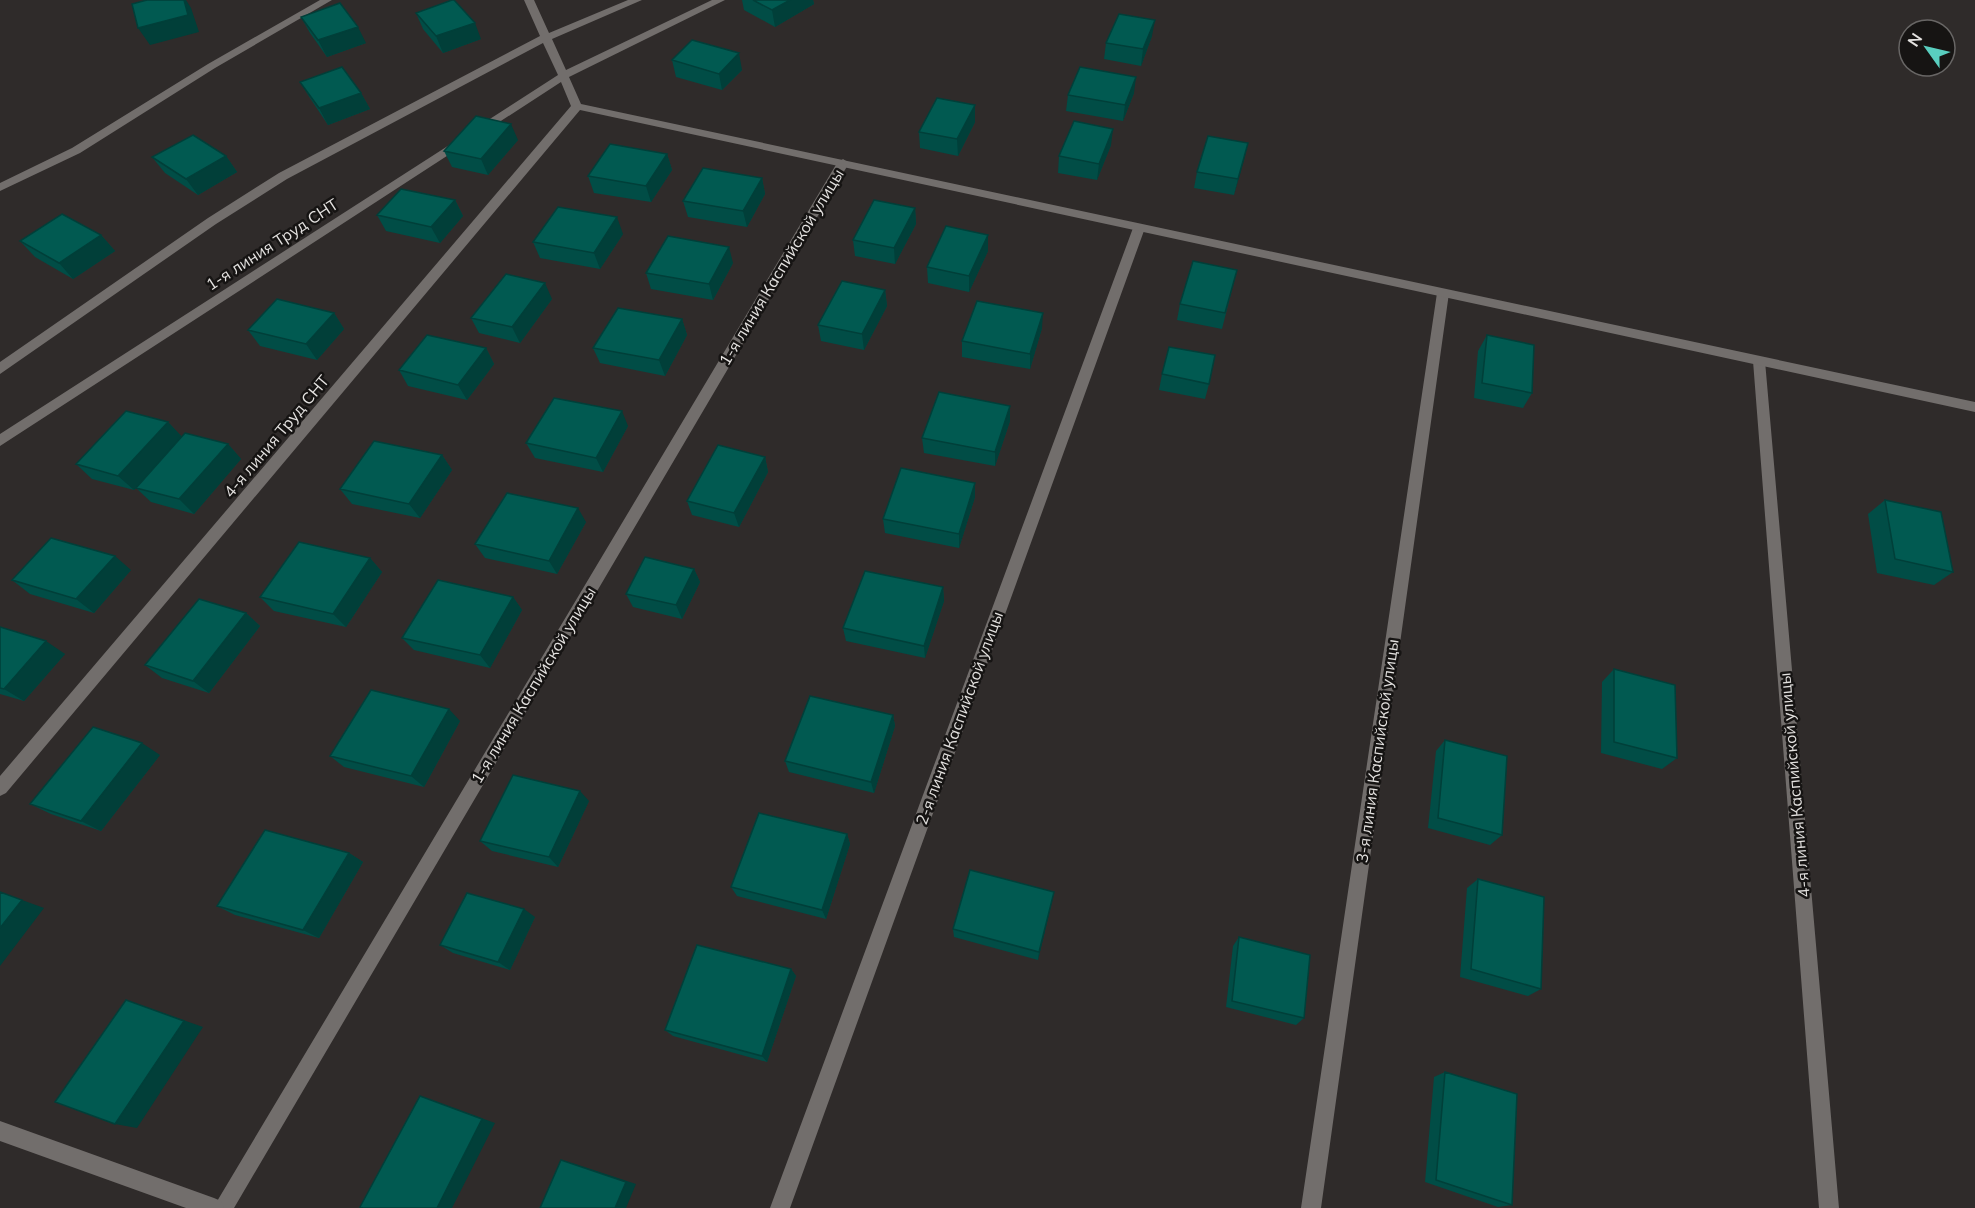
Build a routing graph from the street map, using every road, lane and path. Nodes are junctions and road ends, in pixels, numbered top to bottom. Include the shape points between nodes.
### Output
1 (327, 0) edge
2 (530, 0) edge
3 (637, 0) edge
4 (720, 0) edge
5 (547, 37) junction
6 (563, 76) junction
7 (577, 106) junction
8 (843, 163) junction
9 (0, 188) edge
10 (1139, 228) junction
11 (1443, 293) junction
12 (1759, 361) junction
13 (0, 369) edge
14 (1975, 407) edge
15 (0, 441) edge
16 (0, 788) edge
17 (0, 1131) edge
18 (214, 1208) edge
19 (223, 1208) edge
20 (780, 1208) edge
21 (1311, 1208) edge
22 (1829, 1208) edge

1 - 9 street via 198,75 93,143
2 - 5 street
3 - 5 street
4 - 6 street, 1-я линия Труд СНТ
5 - 6 street
5 - 13 street via 283,176 212,220
6 - 7 street
6 - 15 street, 1-я линия Труд СНТ
7 - 8 street
7 - 16 street, 4-я линия Труд СНТ
8 - 10 street
8 - 19 street, 1-я линия Каспийской улицы
10 - 11 street
10 - 20 street, 2-я линия Каспийской улицы
11 - 12 street
11 - 21 street, 3-я линия Каспийской улицы
12 - 14 street
12 - 22 street, 4-я линия Каспийской улицы
17 - 18 street

